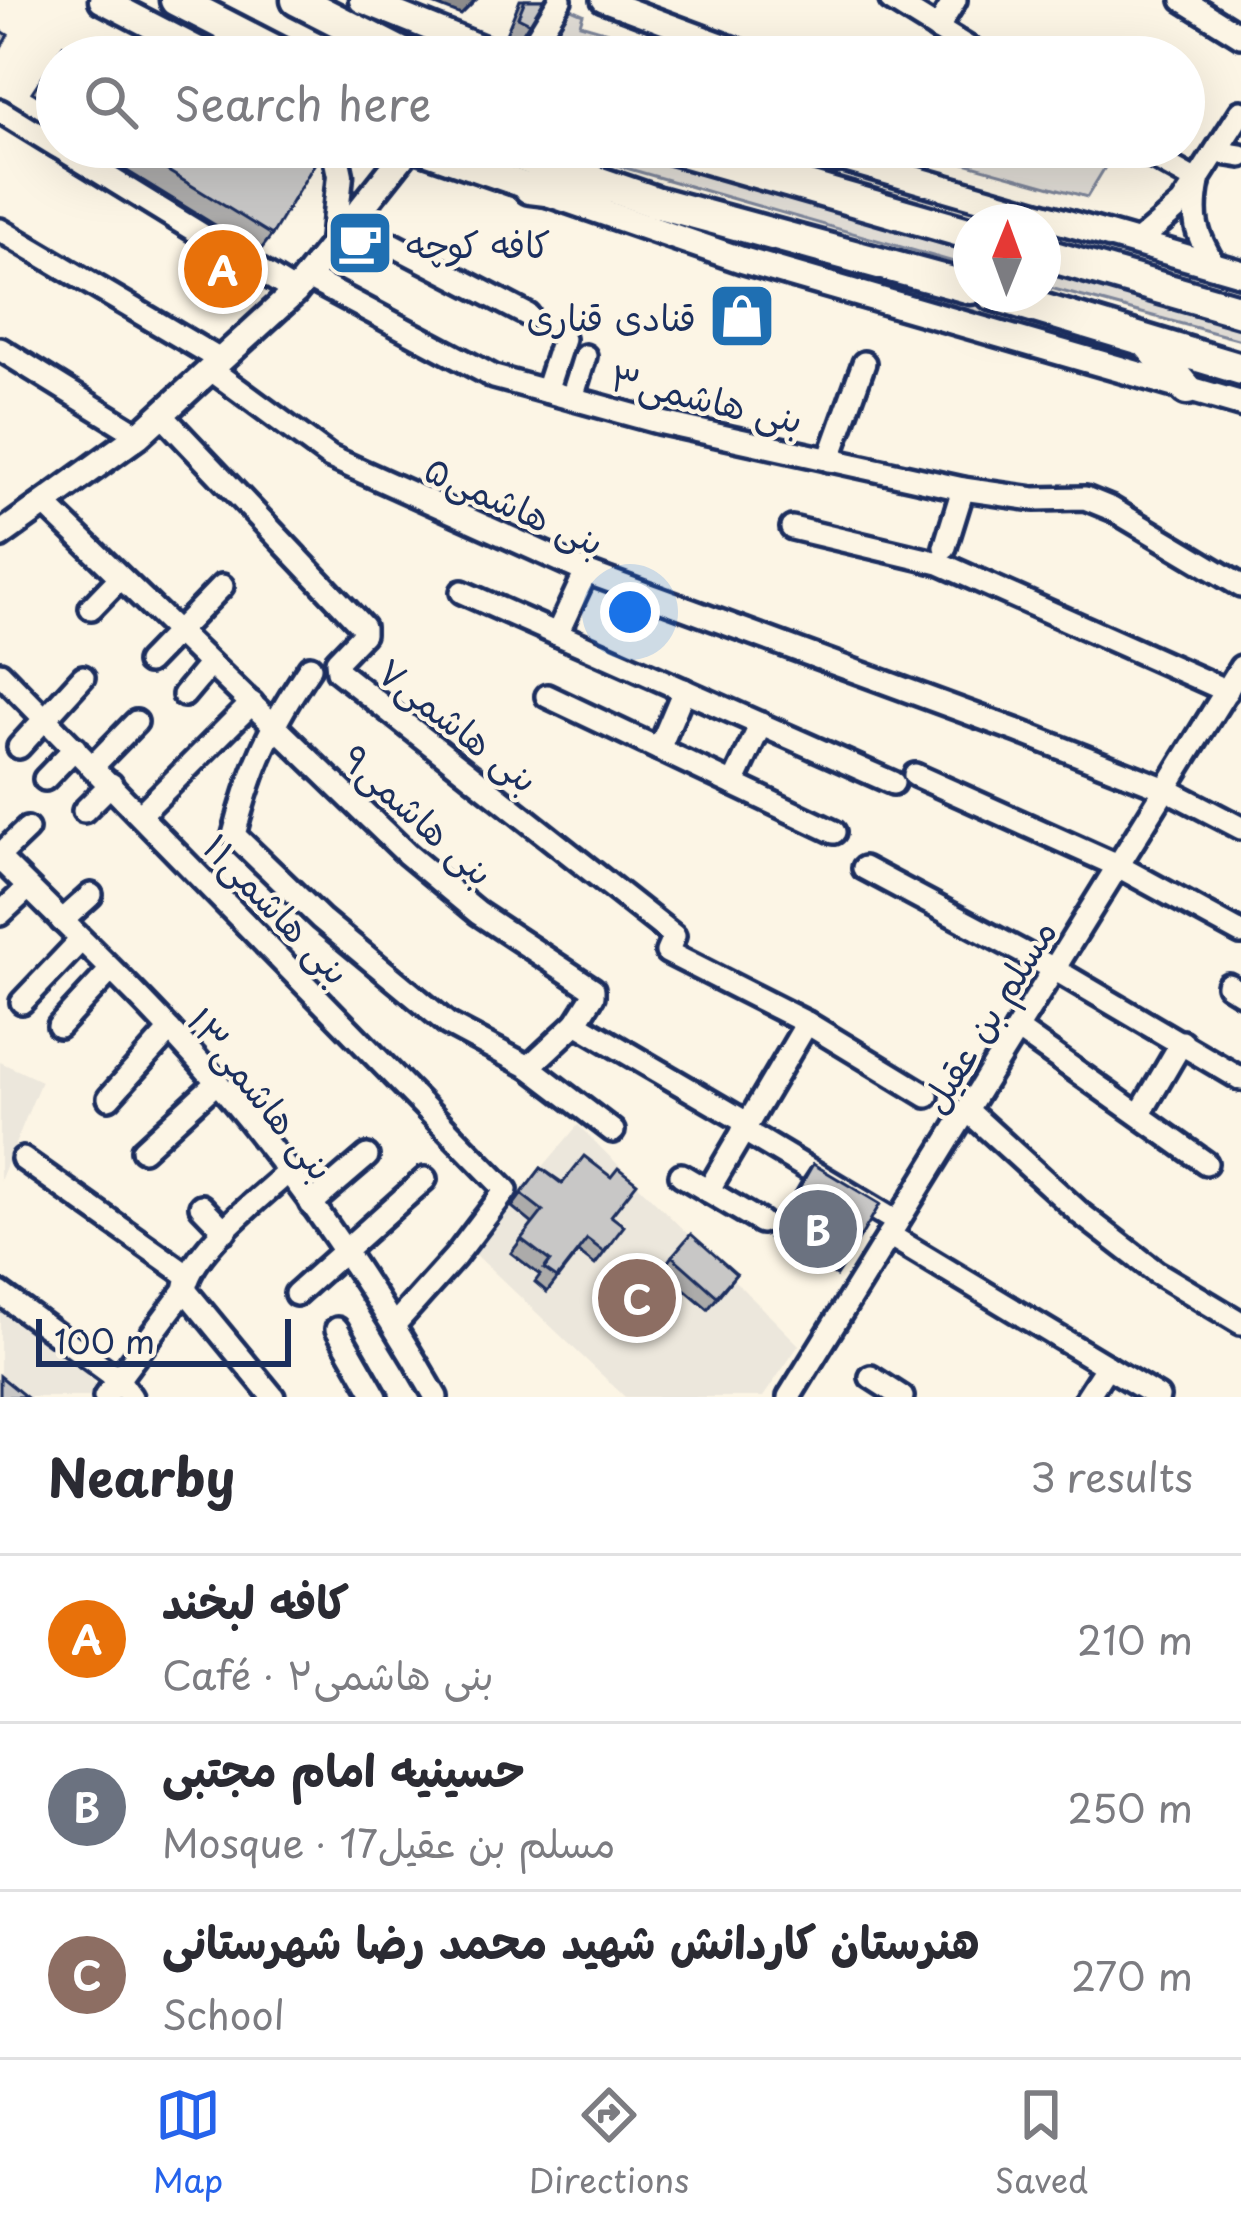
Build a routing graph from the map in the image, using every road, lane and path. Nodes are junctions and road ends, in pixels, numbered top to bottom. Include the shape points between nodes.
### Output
1 (102, 0) edge
2 (176, 0) edge
3 (362, 0) edge
4 (560, 0) edge
5 (603, 0) edge
6 (891, 0) edge
7 (955, 0) edge
8 (1183, 0) edge
9 (300, 1) edge
10 (937, 29) junction
11 (1241, 35) edge
12 (171, 36) edge
13 (246, 36) edge
14 (368, 36) edge
15 (451, 36) edge
16 (538, 36) edge
17 (700, 36) edge
18 (948, 36) edge
19 (0, 111) edge
20 (1241, 112) edge
21 (36, 133) edge
22 (1216, 152) junction
23 (1241, 156) edge
24 (94, 168) edge
25 (338, 168) edge
26 (394, 168) edge
27 (472, 168) edge
28 (555, 168) edge
29 (741, 168) edge
30 (877, 168) edge
31 (1173, 168) edge
32 (1198, 182) junction
33 (530, 188) junction
34 (655, 202) junction
35 (351, 223) junction
36 (953, 229) edge
37 (9, 236) edge
38 (1138, 242) junction
39 (333, 246) junction
40 (1061, 259) edge
41 (1215, 266) junction
42 (1241, 273) edge
43 (953, 283) edge
44 (301, 285) junction
45 (1241, 311) edge
46 (1050, 312) edge
47 (528, 315) dead end
48 (563, 339) dead end
49 (1147, 342) junction
50 (0, 349) edge
51 (585, 356) dead end
52 (864, 363) dead end
53 (215, 365) junction
54 (1241, 369) edge
55 (1187, 389) junction
56 (546, 392) junction
57 (572, 398) junction
58 (1241, 404) edge
59 (161, 414) junction
60 (139, 435) junction
61 (829, 460) junction
62 (963, 489) junction
63 (44, 503) junction
64 (792, 528) dead end
65 (1, 532) edge
66 (945, 547) dead end
67 (586, 572) junction
68 (120, 578) junction
69 (222, 586) dead end
70 (1241, 586) edge
71 (462, 592) dead end
72 (91, 608) dead end
73 (177, 632) junction
74 (557, 634) junction
75 (148, 662) dead end
76 (210, 664) junction
77 (310, 667) dead end
78 (1241, 668) edge
79 (0, 673) edge
80 (83, 677) dead end
81 (684, 690) junction
82 (1226, 691) junction
83 (184, 695) dead end
84 (548, 696) dead end
85 (252, 704) junction
86 (45, 718) junction
87 (136, 722) dead end
88 (272, 723) junction
89 (761, 724) junction
90 (19, 747) dead end
91 (75, 748) junction
92 (659, 749) junction
93 (93, 766) junction
94 (45, 779) dead end
95 (111, 784) junction
96 (733, 784) junction
97 (1166, 789) junction
98 (84, 811) dead end
99 (141, 814) junction
100 (1241, 828) edge
101 (27, 829) dead end
102 (834, 832) dead end
103 (0, 857) edge
104 (1118, 866) junction
105 (864, 868) dead end
106 (28, 888) junction
107 (91, 895) dead end
108 (0, 914) edge
109 (62, 921) junction
110 (1241, 933) edge
111 (81, 940) junction
112 (1054, 969) junction
113 (110, 971) junction
114 (22, 1002) dead end
115 (576, 1023) junction
116 (807, 1023) junction
117 (59, 1026) dead end
118 (1017, 1028) junction
119 (170, 1030) junction
120 (1182, 1042) junction
121 (529, 1067) junction
122 (1241, 1079) edge
123 (217, 1082) junction
124 (927, 1096) dead end
125 (109, 1098) dead end
126 (967, 1110) junction
127 (1140, 1114) junction
128 (745, 1127) junction
129 (613, 1131) dead end
130 (143, 1150) dead end
131 (367, 1156) dead end
132 (23, 1159) dead end
133 (1206, 1163) dead end
134 (289, 1171) junction
135 (681, 1175) dead end
136 (424, 1179) dead end
137 (707, 1191) junction
138 (311, 1204) junction
139 (201, 1206) dead end
140 (761, 1222) dead end
141 (893, 1228) junction
142 (225, 1231) junction
143 (342, 1252) junction
144 (186, 1282) junction
145 (0, 1293) edge
146 (296, 1294) dead end
147 (1241, 1323) edge
148 (394, 1325) junction
149 (337, 1329) dead end
150 (1108, 1366) junction
151 (871, 1377) dead end
152 (118, 1391) edge
153 (273, 1397) edge
154 (376, 1397) edge
155 (436, 1397) edge
156 (789, 1397) edge
157 (902, 1397) edge
158 (1088, 1397) edge
159 (1158, 1397) edge

1 - 12 main road
2 - 13 highway
3 - 15 main road
4 - 16 street
5 - 17 street
6 - 10 street
7 - 10 street
8 - 11 street
9 - 14 highway
10 - 18 street
19 - 21 street, بنی هاشمی۳
20 - 22 street
22 - 23 street
22 - 32 street
24 - 44 street, بنی هاشمی۳
25 - 39 main road
26 - 35 main road
27 - 33 main road
28 - 34 highway
29 - 36 highway
30 - 38 main road
31 - 32 street
32 - 38 street
32 - 41 street via 1197,237
33 - 34 highway
33 - 55 main road via 742,260
34 - 43 highway
35 - 39 main road
35 - 47 street
37 - 53 street, بنی هاشمی۵
38 - 41 main road
39 - 44 main road
40 - 45 highway
41 - 42 main road
44 - 53 main road
44 - 56 street, بنی هاشمی۳ via 494,377
46 - 49 highway
48 - 56 street
49 - 54 highway
49 - 55 highway
50 - 60 street
51 - 57 street
52 - 61 street
53 - 59 main road
53 - 67 street, بنی هاشمی۵ via 330,458
55 - 58 main road
56 - 57 street, بنی هاشمی۳
57 - 61 street, بنی هاشمی۳
59 - 60 main road
59 - 116 street, بنی هاشمی۷ via 363,627 338,671 674,936 668,952
60 - 63 main road
61 - 62 street, بنی هاشمی۳
62 - 66 street
62 - 70 street, بنی هاشمی۳ via 1085,498
63 - 65 main road
63 - 68 street, بنی هاشمی۹
64 - 82 street via 939,563
67 - 74 street
67 - 97 street, بنی هاشمی۵
68 - 72 street
68 - 73 street, بنی هاشمی۹
69 - 73 street
71 - 74 street
73 - 75 street
73 - 76 street, بنی هاشمی۹
74 - 81 street
76 - 83 street
76 - 85 street, بنی هاشمی۹
77 - 88 street
78 - 82 street, مسلم بن عقیل
79 - 86 street, بنی هاشمی۱۱
80 - 86 street
81 - 89 street
81 - 92 street
82 - 97 street, مسلم بن عقیل
84 - 92 street
85 - 88 street, بنی هاشمی۹
85 - 99 street
86 - 90 street
86 - 91 street, بنی هاشمی۱۱
87 - 93 street
88 - 115 street, بنی هاشمی۹ via 478,914 593,988
88 - 121 street via 234,835 448,1024
89 - 96 street
89 - 104 street
91 - 93 street, بنی هاشمی۱۱
91 - 94 street
92 - 96 street
93 - 95 street, بنی هاشمی۱۱
95 - 98 street
95 - 99 street, بنی هاشمی۱۱
96 - 102 street
97 - 100 street, بنی هاشمی۵
97 - 104 street, مسلم بن عقیل
99 - 148 street, بنی هاشمی۱۱ via 506,1190
101 - 103 street
103 - 106 street, بنی هاشمی۱۳
104 - 110 street
104 - 112 street, مسلم بن عقیل
105 - 112 street
106 - 108 street
106 - 109 street, بنی هاشمی۱۳
107 - 109 street
109 - 111 street, بنی هاشمی۱۳
111 - 113 street, بنی هاشمی۱۳
111 - 114 street
112 - 118 street, مسلم بن عقیل
112 - 120 street
113 - 117 street
113 - 119 street, بنی هاشمی۱۳
115 - 121 street
115 - 128 street
116 - 124 street
116 - 128 street
118 - 126 street, مسلم بن عقیل
118 - 127 street
119 - 123 street, بنی هاشمی۱۳
119 - 125 street
120 - 122 street
120 - 127 street
121 - 129 street
123 - 130 street
123 - 134 street, بنی هاشمی۱۳
126 - 141 street, مسلم بن عقیل
126 - 147 street via 1081,1214
127 - 133 street
128 - 137 street
128 - 141 street
131 - 138 street
132 - 144 street
134 - 138 street, بنی هاشمی۱۳
134 - 142 street
135 - 137 street
136 - 143 street
137 - 140 street
138 - 143 street, بنی هاشمی۱۳
139 - 142 street
141 - 150 street
141 - 156 street, مسلم بن عقیل
142 - 144 street
143 - 146 street
143 - 148 street, بنی هاشمی۱۳
144 - 152 street
144 - 153 street
145 - 152 street
148 - 155 street, بنی هاشمی۱۳
149 - 154 street
150 - 158 street
150 - 159 street
151 - 157 street

